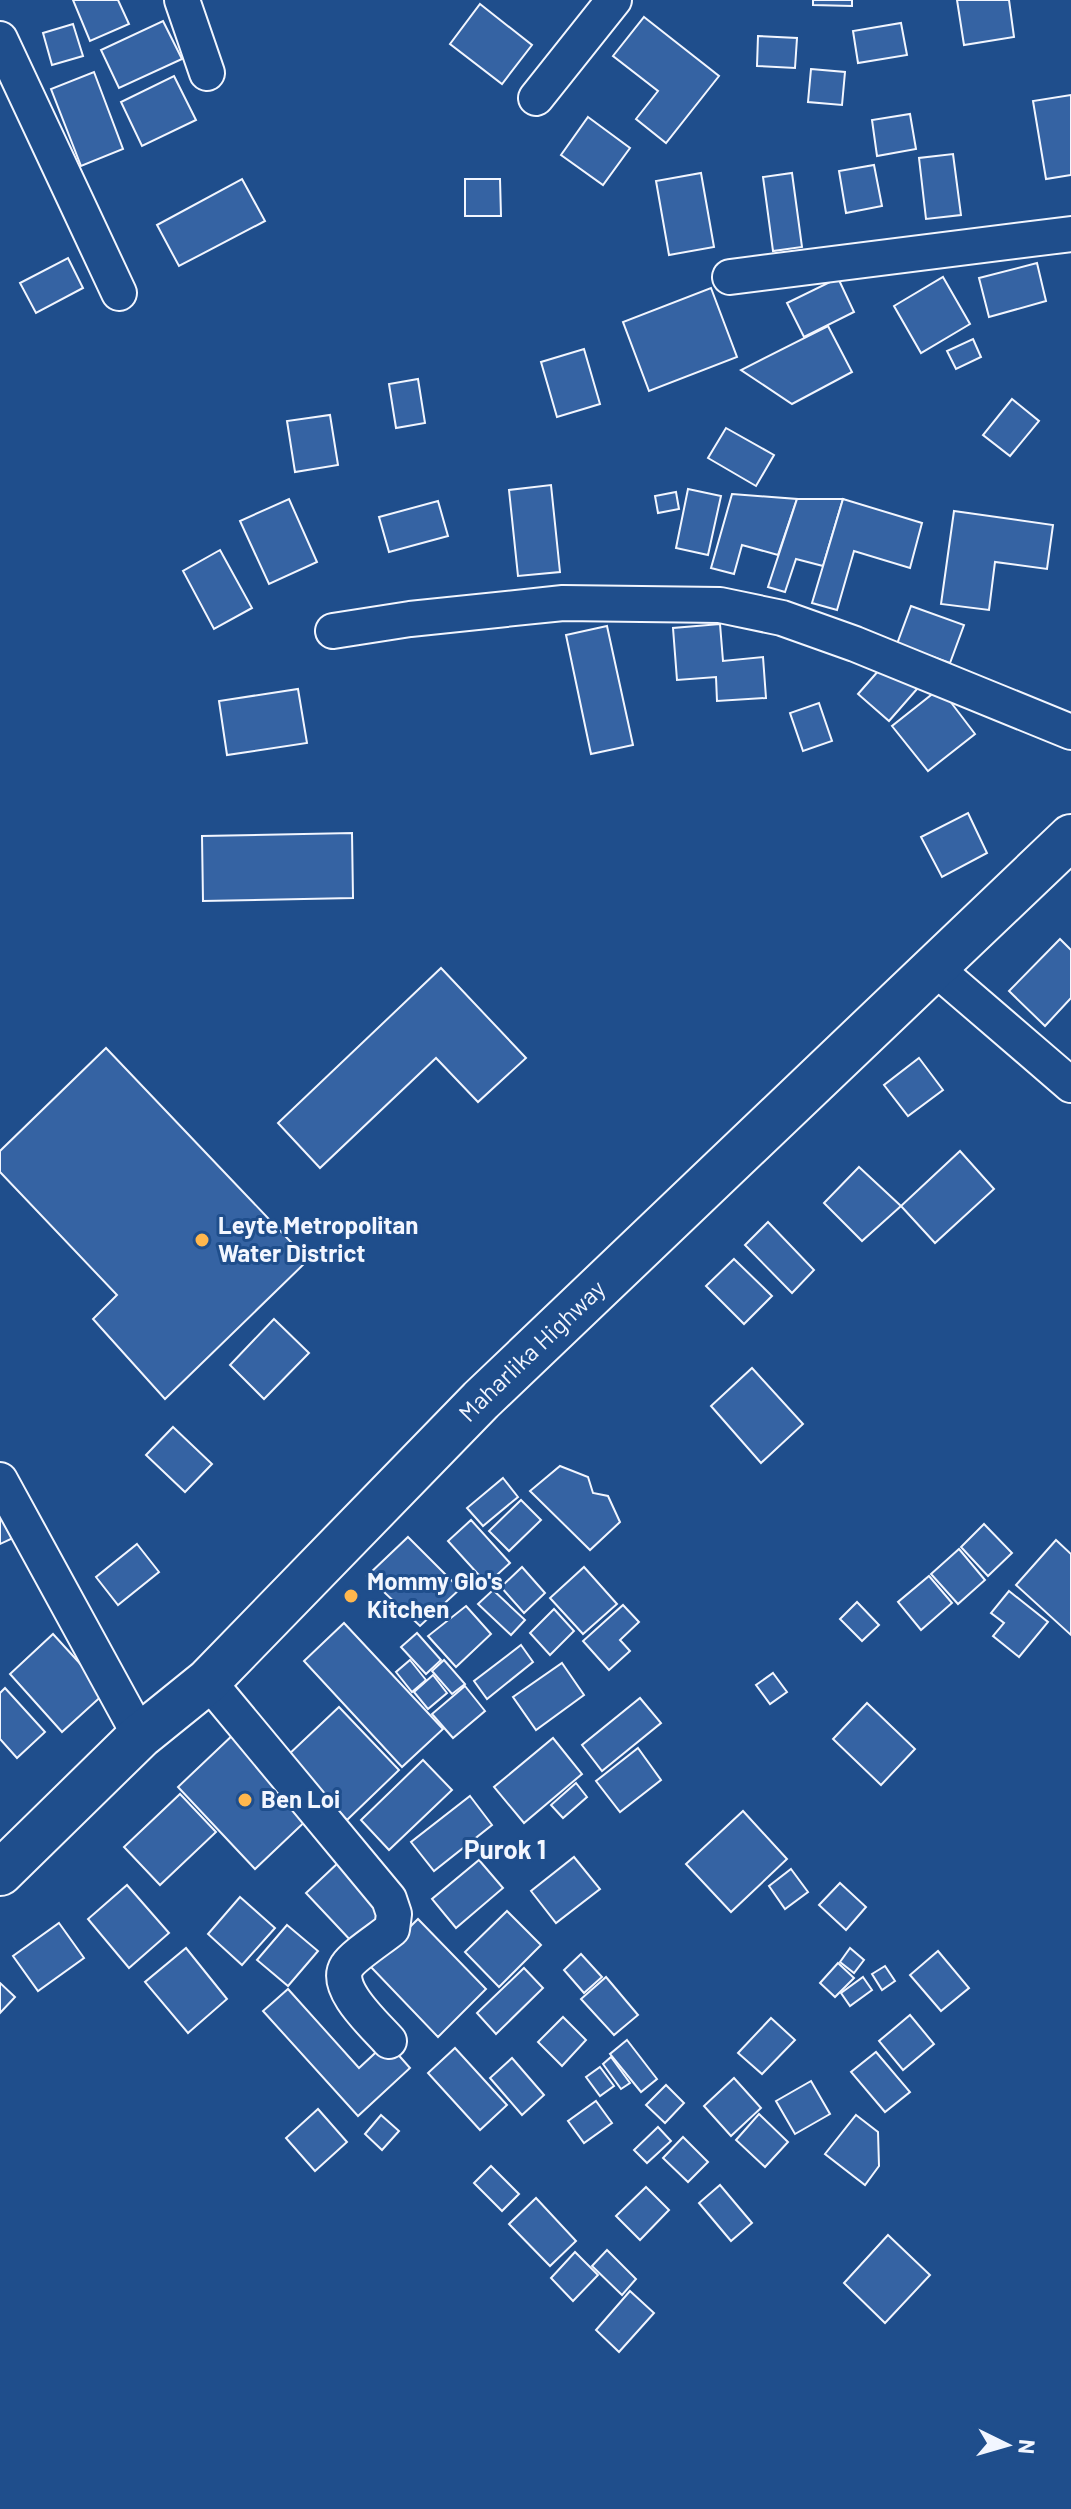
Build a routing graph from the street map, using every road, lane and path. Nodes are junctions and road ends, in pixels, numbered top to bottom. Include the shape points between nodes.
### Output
1 (182, 0) edge
2 (614, 0) edge
3 (0, 39) edge
4 (207, 73) dead end
5 (536, 98) dead end
6 (1071, 234) edge
7 (730, 277) dead end
8 (119, 293) dead end
9 (333, 631) dead end
10 (1071, 732) edge
11 (1071, 837) edge
12 (935, 968) junction
13 (1071, 1085) edge
14 (0, 1480) edge
15 (208, 1681) junction
16 (140, 1736) junction
17 (0, 1873) edge
18 (389, 2041) dead end

1 - 4 street
2 - 5 street
3 - 8 street
6 - 7 street
9 - 10 street via 563,603 720,605 826,633
11 - 12 main road, Maharlika Highway
12 - 13 street
12 - 15 main road, Maharlika Highway via 481,1400
14 - 16 street
15 - 16 main road, Maharlika Highway
15 - 18 street via 389,1899 392,1929 347,1966 343,1978 347,1992
16 - 17 main road, Maharlika Highway

